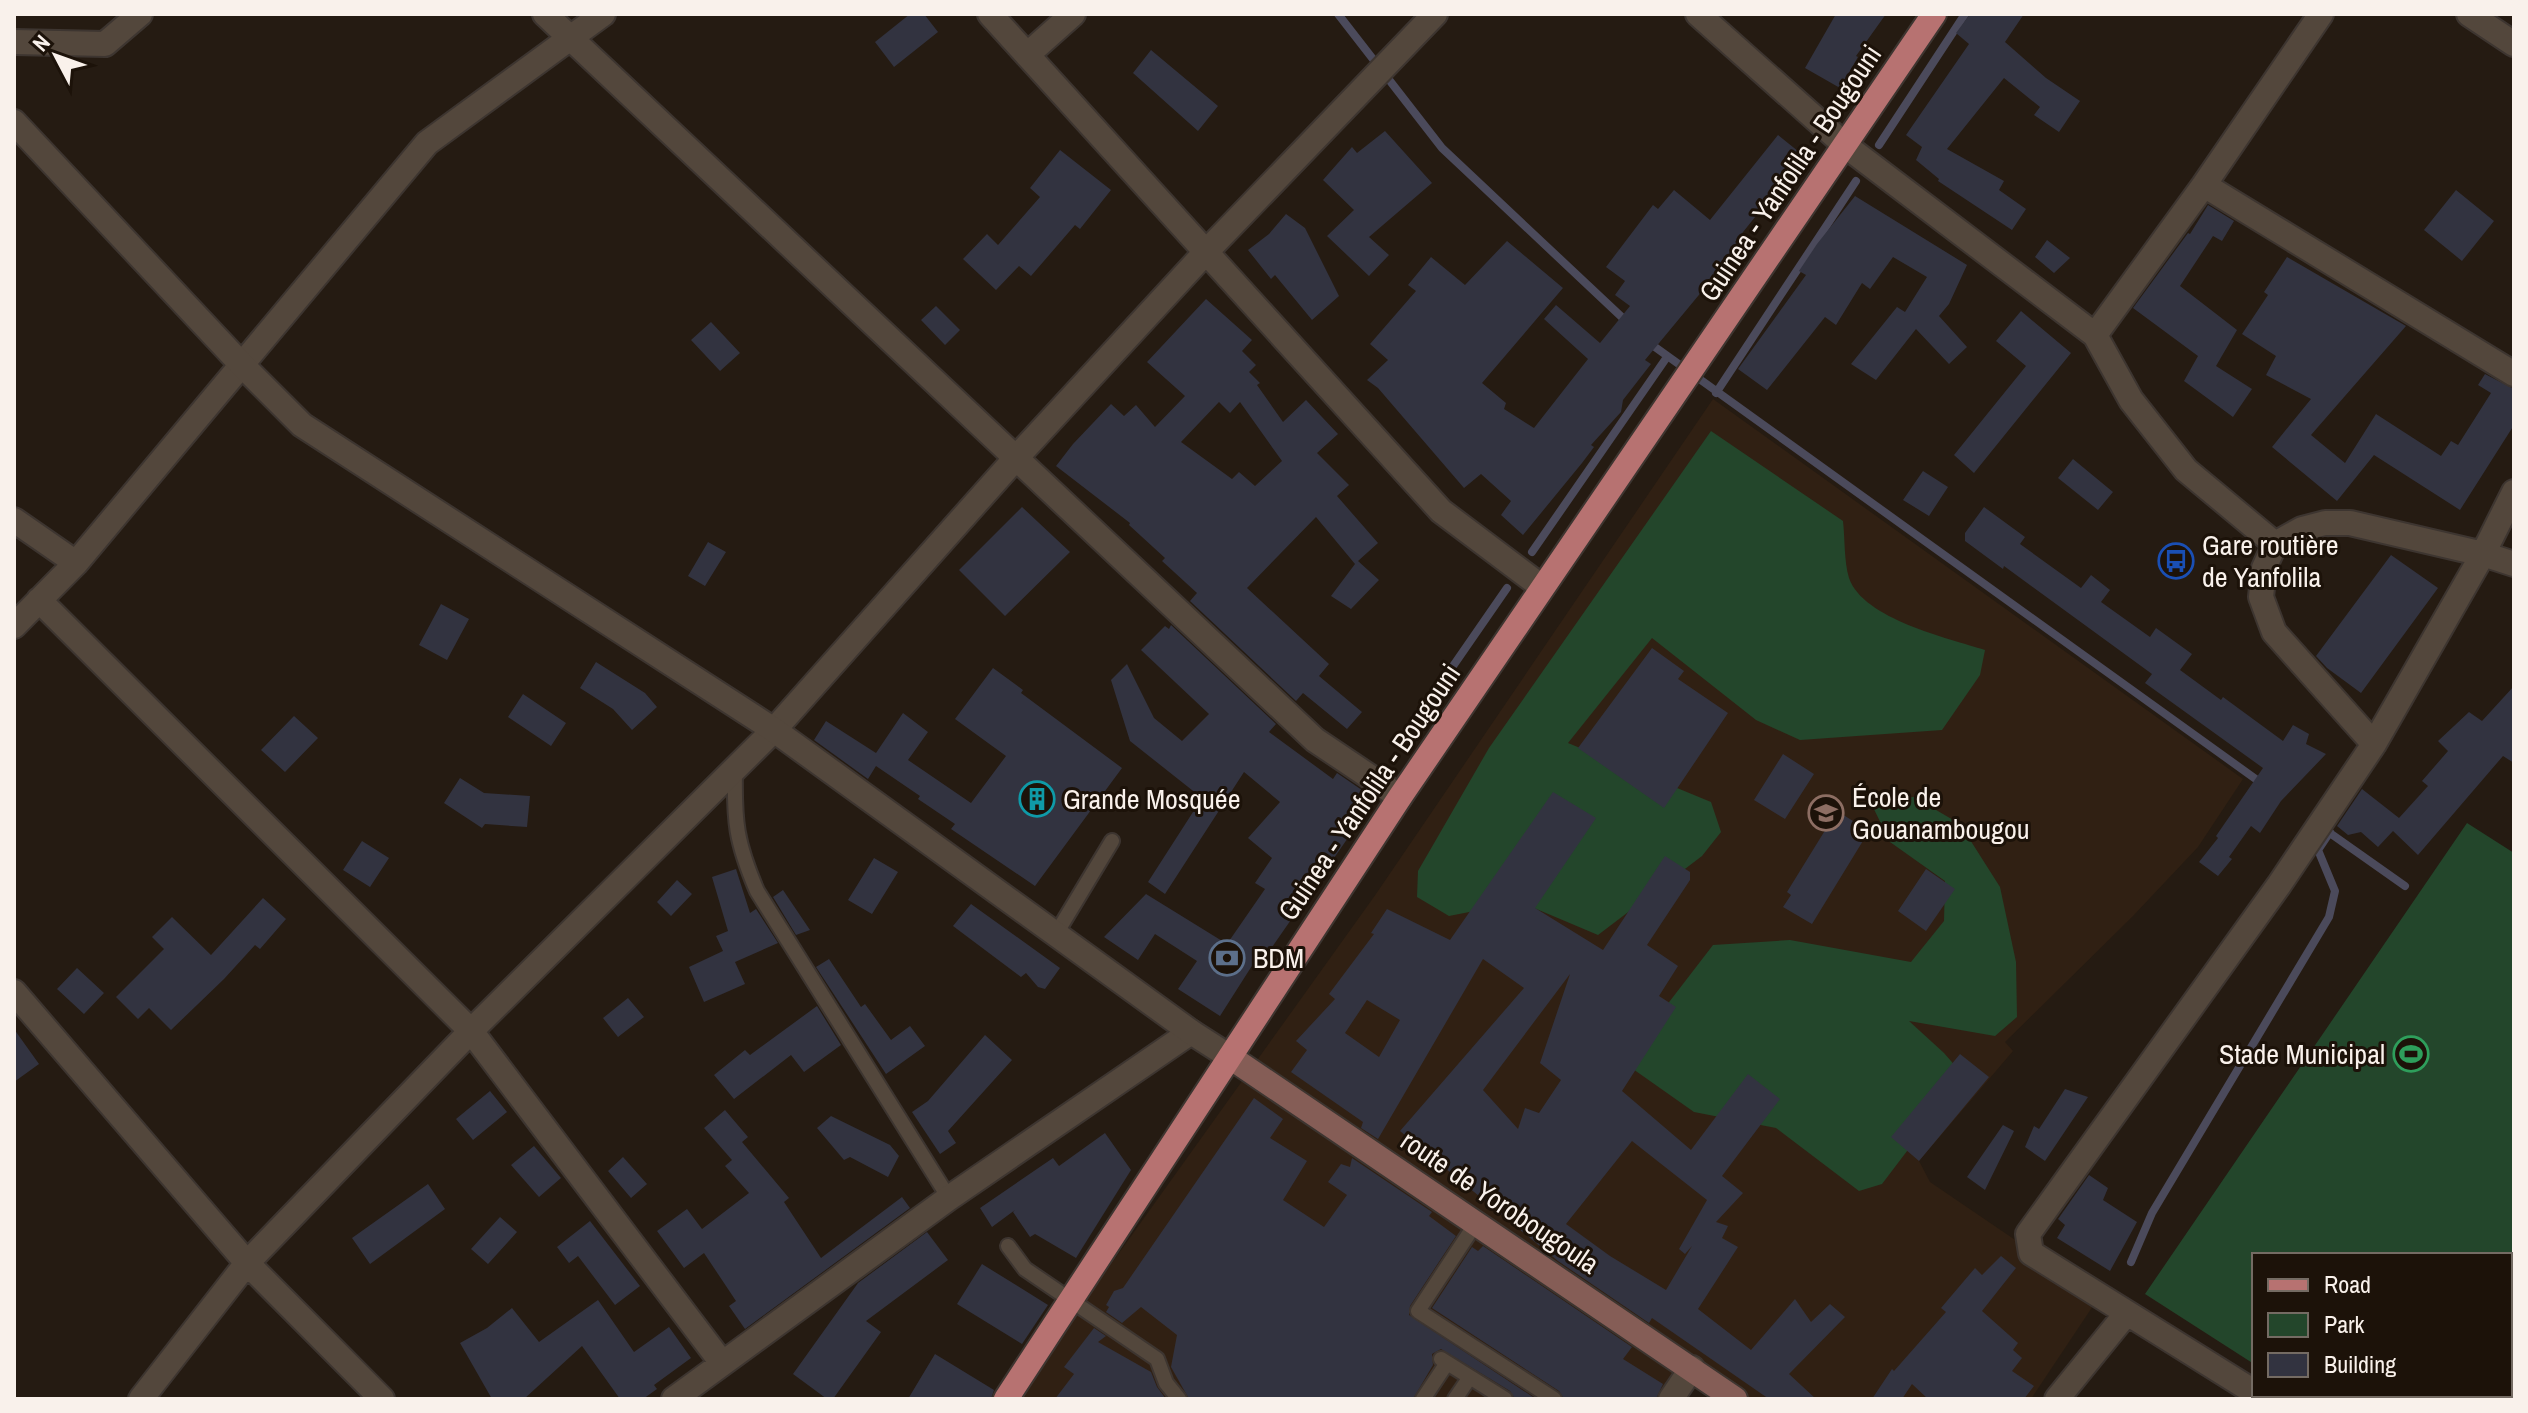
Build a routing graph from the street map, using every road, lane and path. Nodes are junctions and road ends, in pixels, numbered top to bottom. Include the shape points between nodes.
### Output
1 (140, 14) edge
2 (545, 14) edge
3 (603, 14) edge
4 (990, 14) edge
5 (1073, 14) edge
6 (1435, 14) edge
7 (1698, 14) edge
8 (1934, 14) edge
9 (2321, 14) edge
10 (2469, 14) edge
11 (571, 38) junction
12 (14, 42) edge
13 (2514, 44) edge
14 (1027, 55) junction
15 (14, 122) edge
16 (1846, 146) junction
17 (2204, 185) junction
18 (1205, 253) junction
19 (2095, 335) junction
20 (241, 364) junction
21 (2514, 374) edge
22 (1015, 459) junction
23 (2514, 492) edge
24 (14, 520) edge
25 (2275, 544) junction
26 (2483, 554) junction
27 (76, 563) junction
28 (2514, 564) edge
29 (1542, 587) junction
30 (39, 600) junction
31 (14, 626) edge
32 (774, 730) junction
33 (2374, 744) junction
34 (735, 770) junction
35 (1400, 797) junction
36 (1112, 841) dead end
37 (1056, 934) junction
38 (14, 992) edge
39 (471, 1031) junction
40 (1191, 1032) junction
41 (1230, 1057) junction
42 (949, 1198) junction
43 (1476, 1223) junction
44 (1008, 1246) dead end
45 (247, 1263) junction
46 (1071, 1299) junction
47 (2126, 1314) junction
48 (1475, 1348) junction
49 (722, 1363) junction
50 (1454, 1367) junction
51 (1692, 1368) junction
52 (2252, 1392) edge
53 (1495, 1397) edge
54 (1550, 1398) edge
55 (141, 1399) edge
56 (382, 1399) edge
57 (674, 1399) edge
58 (1006, 1399) edge
59 (1179, 1399) edge
60 (1423, 1399) edge
61 (1455, 1399) edge
62 (1671, 1399) edge
63 (1735, 1399) edge
64 (2057, 1399) edge

1 - 12 street via 105,44
2 - 11 street
3 - 11 street
4 - 14 street
5 - 14 street
6 - 18 street
7 - 16 street
8 - 16 main road, Guinea - Yanfolila - Bougouni
9 - 17 street
10 - 13 street
11 - 20 street via 427,143
11 - 22 street
14 - 18 street
15 - 20 street
16 - 19 street
16 - 29 main road, Guinea - Yanfolila - Bougouni
17 - 19 street
17 - 21 street
18 - 22 street
18 - 29 street via 1441,511
19 - 25 street via 2131,400 2186,470
20 - 27 street
20 - 32 street via 302,425
22 - 32 street
22 - 35 street via 1315,740
23 - 26 street
24 - 27 street
25 - 26 street via 2302,529 2350,523
25 - 33 street via 2264,568 2261,597 2274,632
26 - 28 street
26 - 33 street
27 - 30 street
29 - 35 main road, Guinea - Yanfolila - Bougouni
30 - 31 street
30 - 39 street
32 - 34 street
32 - 37 street
33 - 47 street via 2028,1234 2031,1253
34 - 39 street
34 - 42 lane via 740,853 757,891
35 - 41 main road, Guinea - Yanfolila - Bougouni
36 - 37 lane
37 - 40 street
38 - 45 street
39 - 45 street
39 - 49 street
40 - 41 street
40 - 42 street
41 - 43 main road, route de Yorobougoula
41 - 46 main road, Guinea - Yanfolila - Bougouni
42 - 49 street
43 - 48 lane via 1418,1311
43 - 51 main road, route de Yorobougoula
44 - 46 lane via 1025,1269
45 - 55 street
45 - 56 street
46 - 58 main road, Guinea - Yanfolila - Bougouni
46 - 59 lane via 1157,1359
47 - 52 street
47 - 64 street
48 - 50 lane
48 - 54 lane
49 - 57 street
50 - 53 lane
50 - 60 lane
50 - 61 lane
51 - 62 street
51 - 63 main road, route de Yorobougoula

